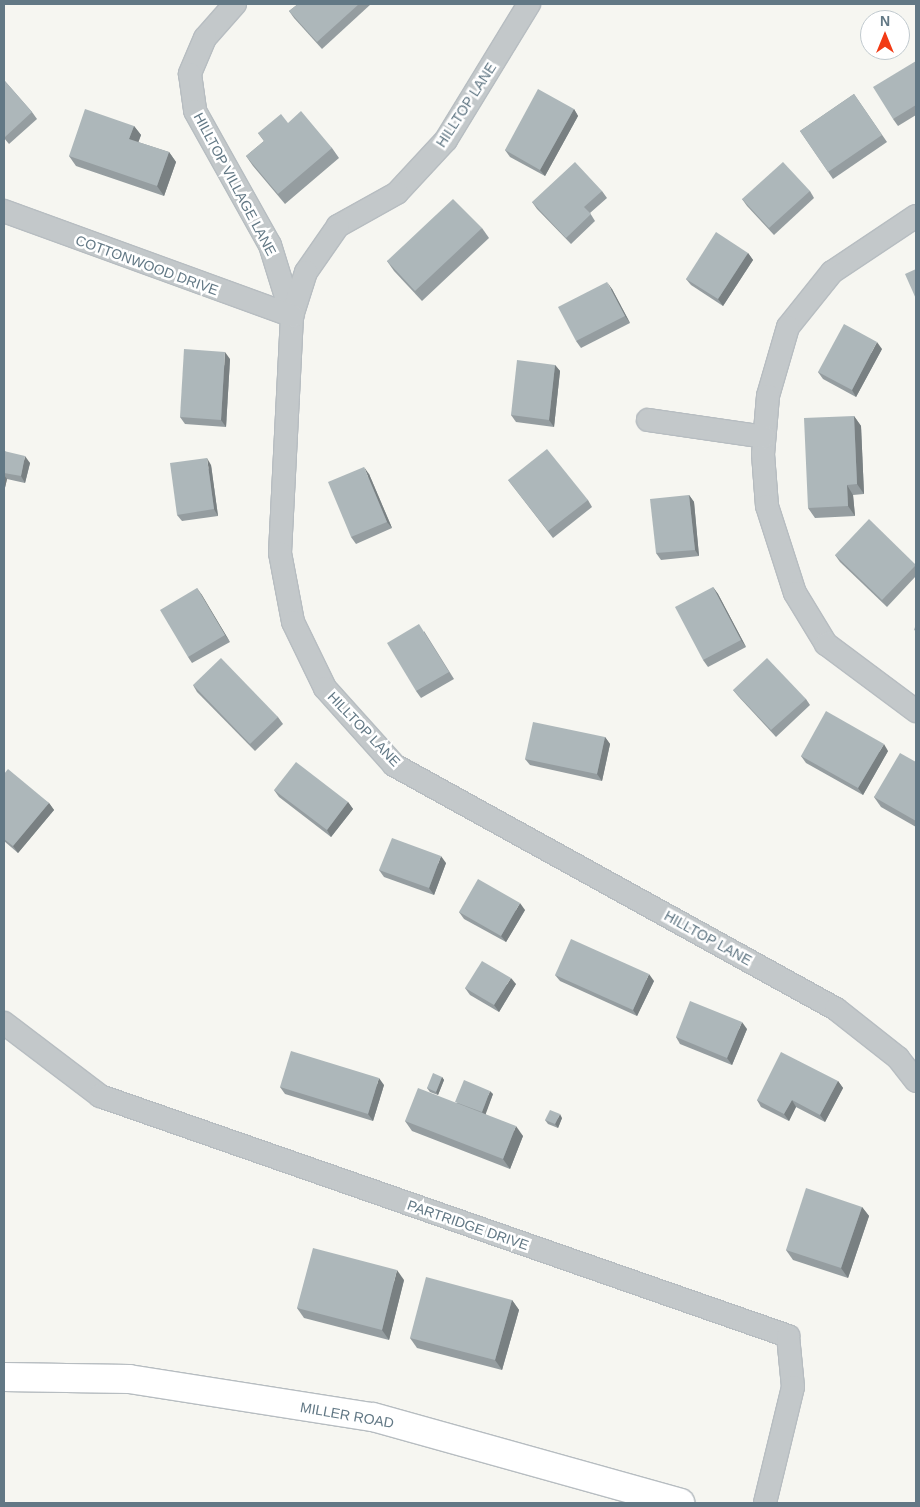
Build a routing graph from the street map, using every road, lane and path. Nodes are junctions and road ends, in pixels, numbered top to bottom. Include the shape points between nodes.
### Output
1 (235, 4) edge
2 (529, 4) edge
3 (4, 211) edge
4 (916, 216) edge
5 (292, 316) junction
6 (648, 420) dead end
7 (764, 437) junction
8 (916, 711) edge
9 (4, 1023) edge
10 (916, 1081) edge
11 (4, 1377) edge
12 (680, 1503) edge
13 (765, 1503) edge

1 - 5 street, HILLTOP VILLAGE LANE via 205,38 190,74 195,111 270,245
2 - 5 street, HILLTOP LANE via 446,140 397,192 338,226 306,272
3 - 5 street, COTTONWOOD DRIVE
4 - 7 street via 832,272 788,328 768,396
5 - 10 street, HILLTOP LANE via 280,552 294,622 325,688 394,765 836,1009 898,1058
6 - 7 street
7 - 8 street via 767,506 795,593 826,644
9 - 13 street, PARTRIDGE DRIVE via 100,1096 788,1336 793,1387
11 - 12 street, MILLER ROAD via 129,1379 373,1416

